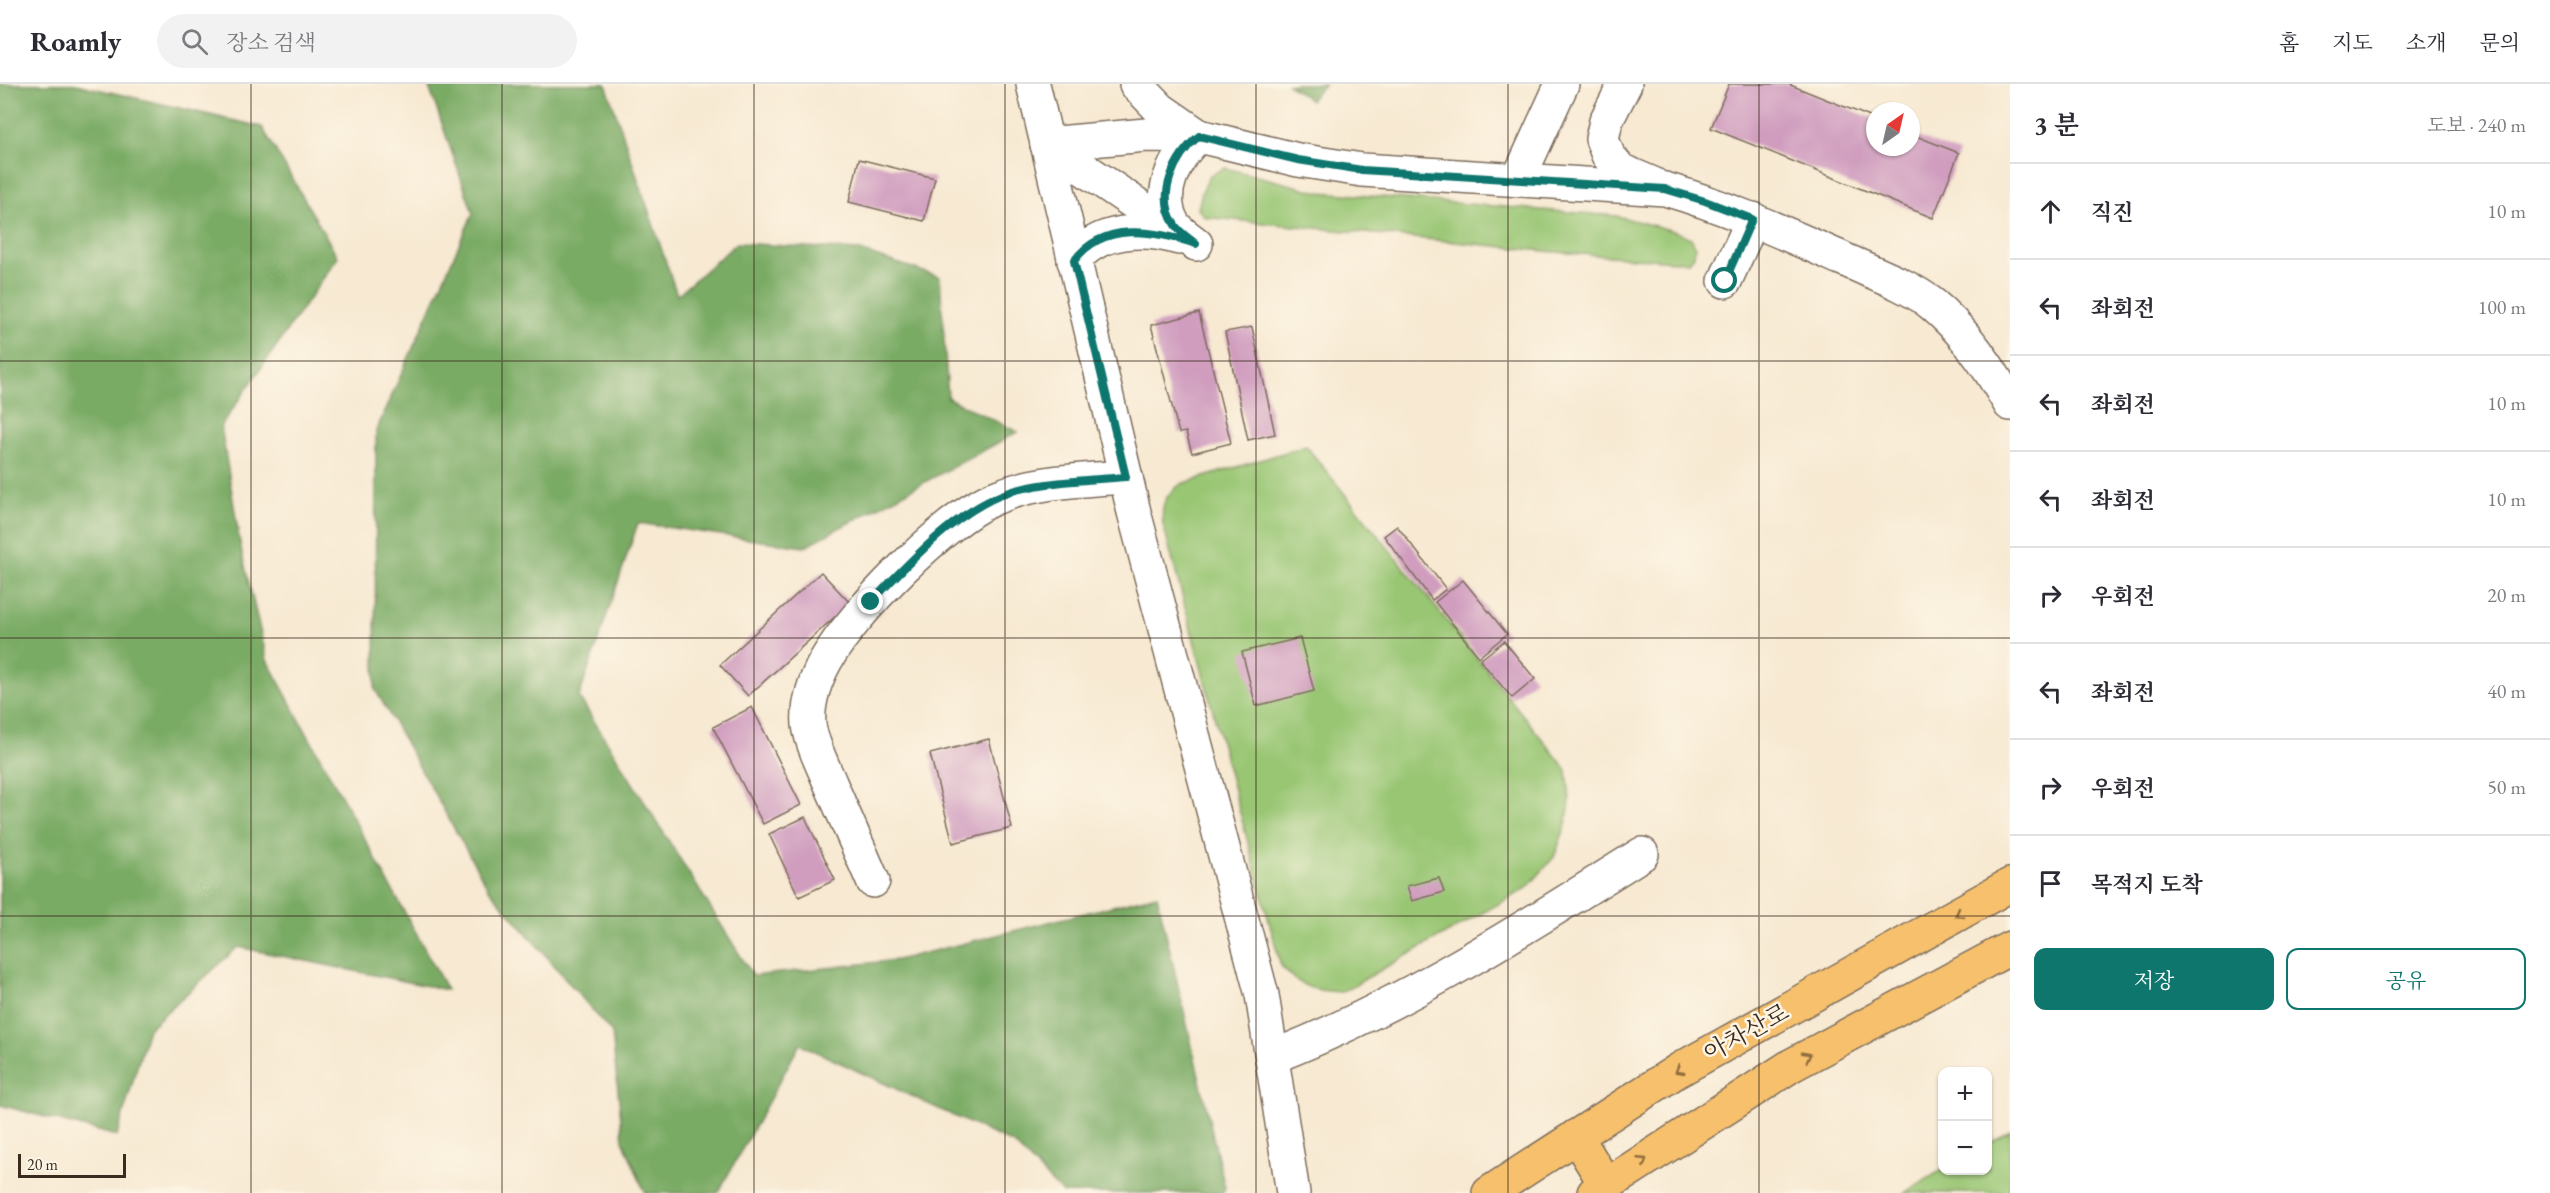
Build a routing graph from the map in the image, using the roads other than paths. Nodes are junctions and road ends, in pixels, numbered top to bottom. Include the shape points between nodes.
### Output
1 (1033, 84) edge
2 (1136, 84) edge
3 (1562, 84) edge
4 (1625, 84) edge
5 (1199, 136) junction
6 (1602, 139) junction
7 (1047, 144) junction
8 (1531, 181) junction
9 (1665, 189) junction
10 (1752, 219) junction
11 (1196, 244) junction
12 (1074, 261) junction
13 (1725, 281) dead end
14 (2010, 404) edge
15 (1126, 477) junction
16 (1642, 854) dead end
17 (873, 881) dead end
18 (2010, 885) edge
19 (2010, 948) edge
20 (1272, 1057) junction
21 (1576, 1136) junction
22 (1600, 1189) edge
23 (1293, 1193) edge
24 (1489, 1193) edge

1 - 7 street
2 - 5 street via 1160,109
3 - 8 street
4 - 6 street via 1606,121
5 - 7 street via 1146,135
5 - 8 street via 1298,160 1362,170
5 - 11 street via 1175,164 1168,183 1168,206 1174,225
6 - 8 street via 1584,157
6 - 9 street via 1620,170
7 - 11 street
7 - 12 street
8 - 9 street
9 - 10 street
10 - 13 street
10 - 14 street via 1931,303 1964,335
11 - 12 street via 1153,232 1130,232 1103,238 1084,248
12 - 15 street
15 - 17 street via 1045,485 989,500 922,550 871,602 827,658 810,701 809,726
15 - 20 street via 1262,994
16 - 20 street via 1412,992 1329,1035
18 -> 21 main road, 아차산로 via 1677,1071
22 -> 19 main road via 1792,1065
20 - 23 street
21 - 22 main road
21 - 24 main road, 아차산로

